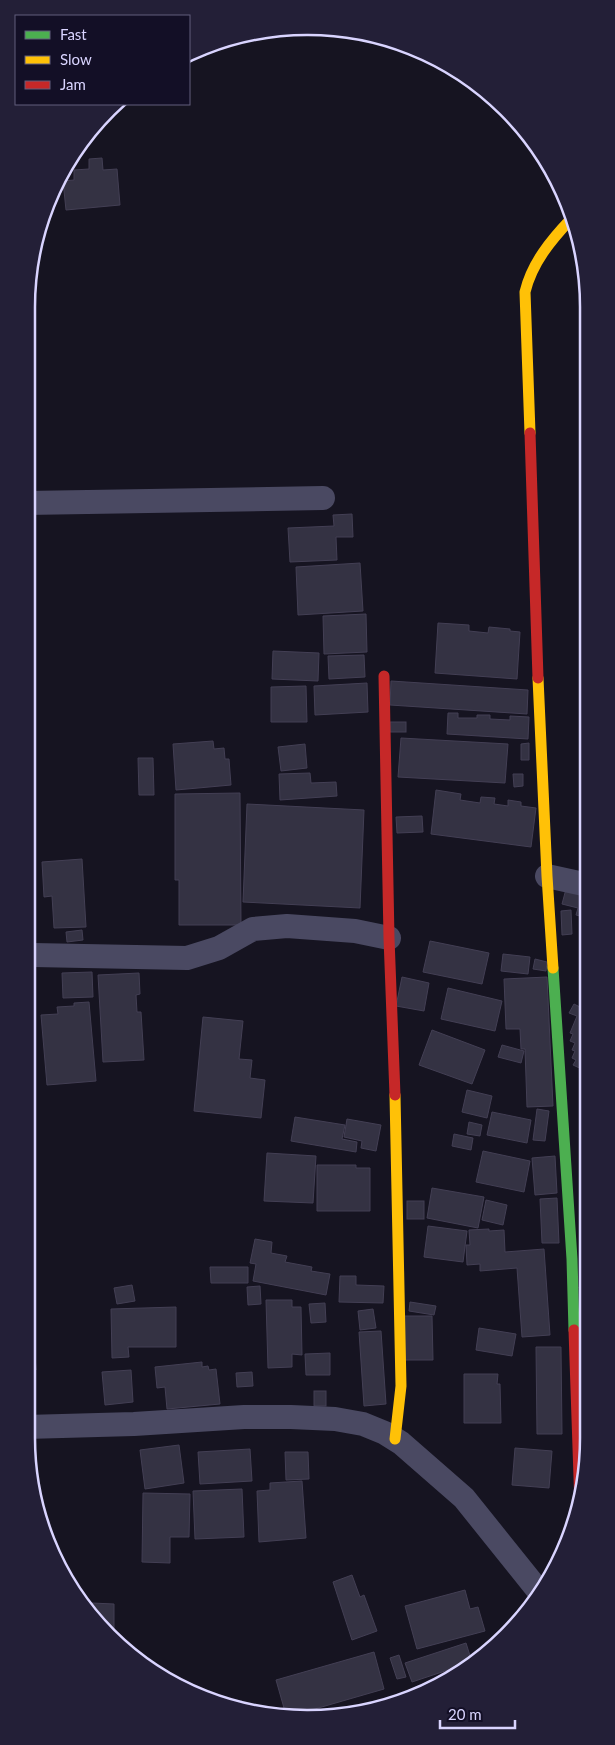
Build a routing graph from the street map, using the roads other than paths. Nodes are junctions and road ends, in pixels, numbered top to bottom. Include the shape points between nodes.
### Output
1 (567, 223) edge
2 (323, 498) dead end
3 (35, 503) edge
4 (384, 676) dead end
5 (547, 876) junction
6 (580, 883) edge
7 (389, 938) junction
8 (35, 955) edge
9 (35, 1427) edge
10 (394, 1439) junction
11 (579, 1462) edge
12 (535, 1587) edge

1 - 5 street via 536,263 525,290
2 - 3 street
4 - 7 street
5 - 6 street
5 - 11 street via 572,1260
7 - 8 street via 355,931 287,926 253,929 219,948 187,958
7 - 10 street via 401,1386
9 - 10 street via 291,1417 363,1424
10 - 12 street via 464,1498

